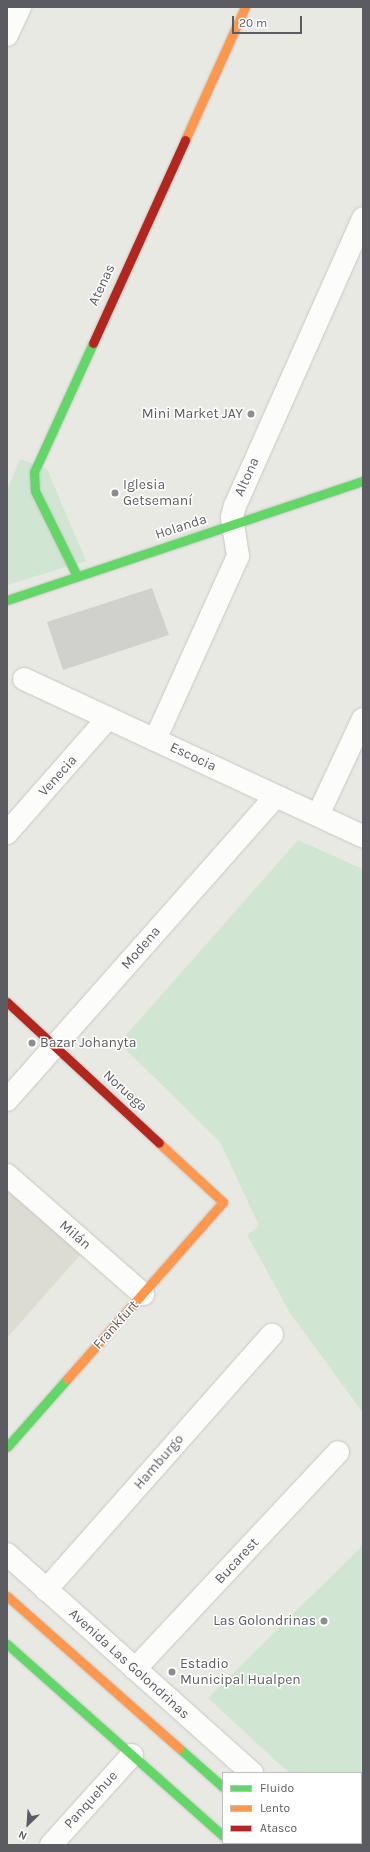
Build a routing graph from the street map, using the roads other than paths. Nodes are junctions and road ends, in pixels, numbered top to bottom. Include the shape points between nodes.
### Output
1 (20, 7) edge
2 (245, 7) edge
3 (7, 34) edge
4 (363, 218) edge
5 (363, 480) edge
6 (233, 524) junction
7 (76, 576) junction
8 (7, 600) edge
9 (24, 679) dead end
10 (108, 718) junction
11 (363, 719) edge
12 (155, 740) junction
13 (276, 796) junction
14 (318, 815) junction
15 (7, 833) edge
16 (363, 836) edge
17 (7, 1002) edge
18 (55, 1046) junction
19 (7, 1100) edge
20 (7, 1175) edge
21 (223, 1202) joint
22 (144, 1294) junction
23 (272, 1335) dead end
24 (7, 1447) edge
25 (338, 1452) dead end
26 (7, 1554) edge
27 (46, 1590) junction
28 (7, 1596) edge
29 (9, 1649) edge
30 (135, 1669) junction
31 (132, 1755) junction
32 (251, 1772) edge
33 (222, 1786) edge
34 (222, 1835) edge
35 (51, 1845) edge

1 - 3 street
2 - 7 street, Atenas via 34,472 35,492
4 - 6 street, Altona via 239,496
5 - 6 street, Holanda
6 - 7 street, Holanda
6 - 12 street, Altona via 238,556
7 - 8 street, Holanda
9 - 10 street, Escocia
10 - 12 street, Escocia
10 - 15 street, Venecia
11 - 14 street
12 - 13 street, Escocia
13 - 14 street, Escocia
13 - 18 street, Modena
14 - 16 street, Escocia
17 - 18 street, Noruega
18 - 19 street, Modena
18 - 21 street, Noruega
20 - 22 street, Milán
21 - 22 street, Frankfurt
22 - 24 street, Frankfurt
23 - 27 street, Hamburgo
25 - 30 street, Bucarest
26 - 27 street, Avenida Las Golondrinas
27 - 30 street, Avenida Las Golondrinas
28 - 33 street
29 - 31 street
30 - 32 street, Avenida Las Golondrinas
31 - 34 street
31 - 35 street, Panquehue

